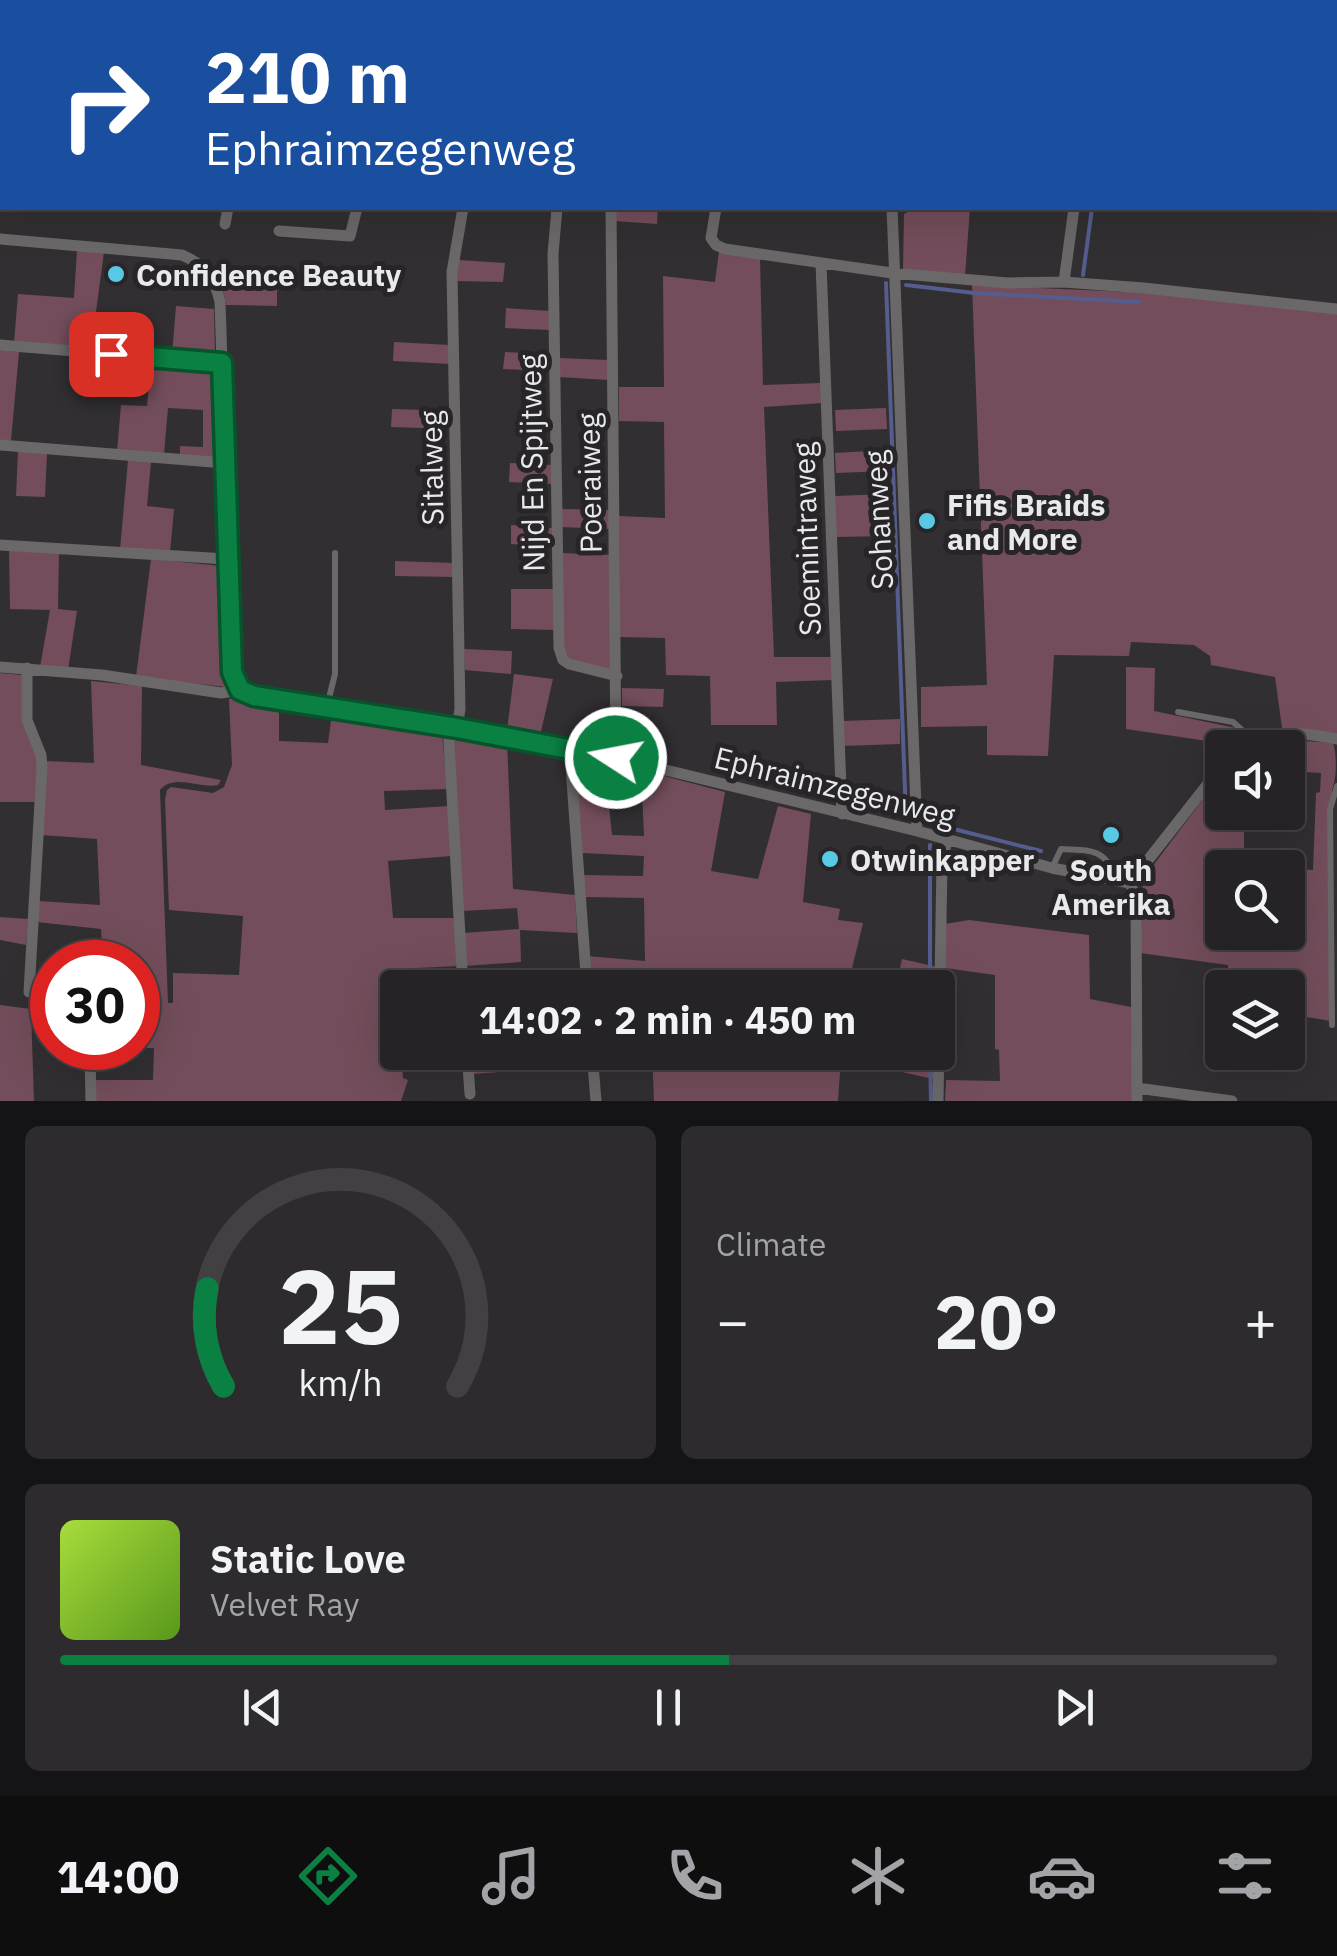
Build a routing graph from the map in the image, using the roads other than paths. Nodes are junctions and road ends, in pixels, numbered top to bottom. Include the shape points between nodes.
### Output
1 (228, 210) edge
2 (357, 210) edge
3 (463, 210) edge
4 (557, 210) edge
5 (611, 210) edge
6 (716, 210) edge
7 (892, 210) edge
8 (1074, 210) edge
9 (226, 224) dead end
10 (279, 231) dead end
11 (0, 238) edge
12 (822, 263) junction
13 (892, 273) junction
14 (1064, 282) junction
15 (1337, 309) edge
16 (0, 345) edge
17 (222, 363) junction
18 (0, 445) edge
19 (224, 463) junction
20 (0, 544) edge
21 (335, 553) dead end
22 (226, 559) junction
23 (0, 667) edge
24 (27, 668) junction
25 (617, 676) junction
26 (240, 690) junction
27 (326, 707) junction
28 (1178, 712) dead end
29 (453, 727) junction
30 (1241, 730) edge
31 (1305, 735) edge
32 (1337, 738) edge
33 (574, 750) junction
34 (616, 758) junction
35 (1337, 786) edge
36 (1205, 788) edge
37 (842, 814) junction
38 (917, 832) junction
39 (947, 839) junction
40 (1052, 868) junction
41 (1116, 880) junction
42 (1130, 883) junction
43 (462, 970) edge
44 (586, 970) edge
45 (29, 992) dead end
46 (1332, 1025) dead end
47 (90, 1070) edge
48 (468, 1070) edge
49 (593, 1070) edge
50 (470, 1094) dead end
51 (1137, 1094) edge
52 (91, 1101) edge
53 (596, 1101) edge
54 (938, 1101) edge
55 (1232, 1101) edge

1 - 9 street
2 - 10 street via 350,236
3 - 29 street, Sitalweg via 452,272 460,709
4 - 25 street, Nijd En Spijtweg via 559,648 563,660 576,667
5 - 25 street, Poeraiweg
6 - 12 street via 716,244
7 - 13 street, Sohanweg
8 - 14 street
11 - 17 street via 164,251 194,260 216,285
12 - 13 street
12 - 37 street, Soemintraweg
13 - 14 street
13 - 38 street, Sohanweg
14 - 15 street
16 - 17 street
17 - 19 street
18 - 19 street
19 - 22 street
20 - 22 street
21 - 27 lane via 334,674
22 - 26 street via 232,672
23 - 24 street, Ephraimzegenweg
24 - 26 street, Ephraimzegenweg
24 - 45 street via 27,720 42,768
25 - 34 street, Poeraiweg
26 - 27 street, Ephraimzegenweg
27 - 29 street, Ephraimzegenweg
28 - 30 lane via 1233,722
29 - 33 street, Ephraimzegenweg
29 - 43 street, Sitalweg
31 - 32 street
33 - 34 street, Ephraimzegenweg
33 - 44 street
34 - 37 street, Ephraimzegenweg
35 - 46 lane via 1330,809
36 - 42 street
37 - 38 street, Ephraimzegenweg
38 - 39 street, Ephraimzegenweg
39 - 40 street, Ephraimzegenweg
39 - 54 street
40 - 41 street, Ephraimzegenweg
40 - 41 lane via 1061,850 1103,854
41 - 42 street, Ephraimzegenweg
42 - 51 street via 1136,899
47 - 52 street
48 - 50 street
49 - 53 street
51 - 55 street

